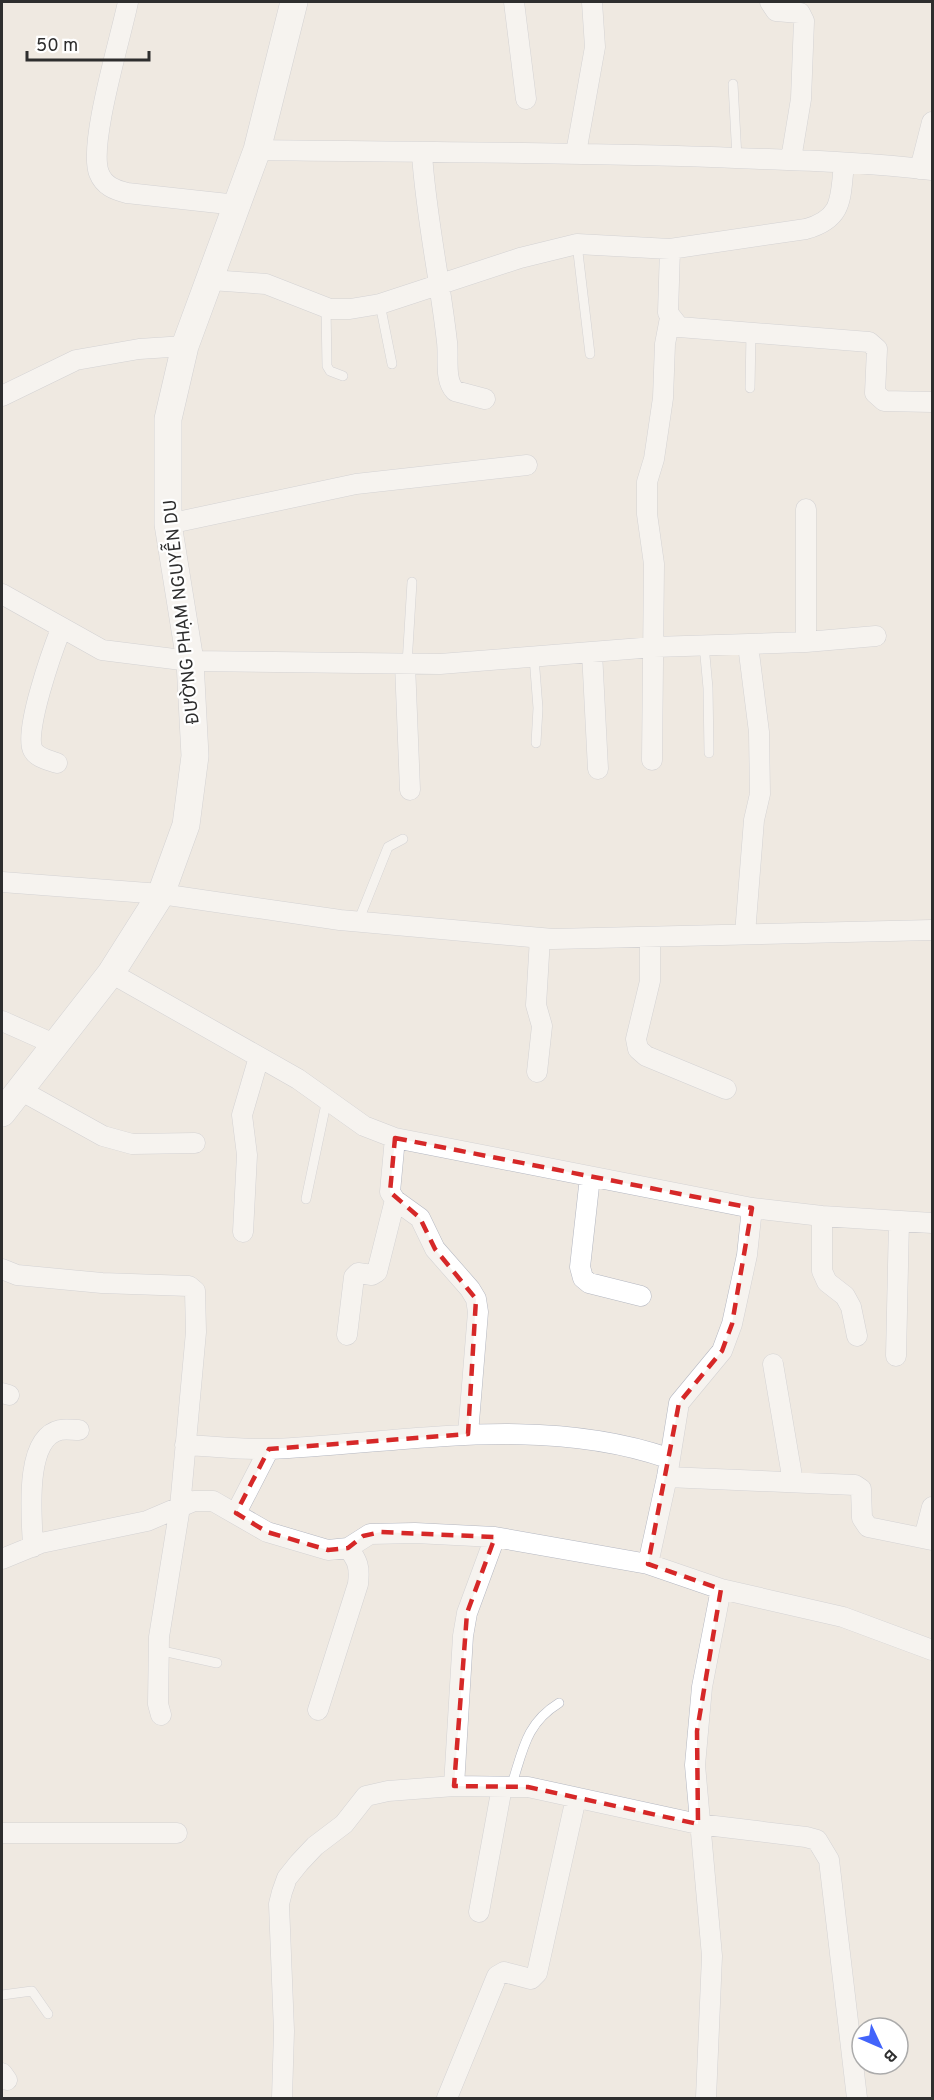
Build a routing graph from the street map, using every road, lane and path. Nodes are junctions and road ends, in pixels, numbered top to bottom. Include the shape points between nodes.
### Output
1 (128, 2) edge
2 (514, 2) edge
3 (592, 2) edge
4 (770, 2) edge
5 (292, 5) edge
6 (733, 84) dead end
7 (526, 99) dead end
8 (933, 122) edge
9 (257, 150) junction
10 (576, 153) junction
11 (422, 154) junction
12 (737, 158) junction
13 (791, 159) junction
14 (844, 164) junction
15 (926, 170) edge
16 (237, 205) junction
17 (577, 244) junction
18 (670, 249) junction
19 (211, 280) junction
20 (437, 285) junction
21 (380, 303) junction
22 (326, 308) junction
23 (670, 318) junction
24 (751, 333) junction
25 (184, 346) junction
26 (590, 354) dead end
27 (392, 364) dead end
28 (343, 376) dead end
29 (750, 388) dead end
30 (2, 396) edge
31 (484, 399) dead end
32 (933, 402) edge
33 (527, 465) dead end
34 (806, 509) dead end
35 (168, 524) junction
36 (412, 582) dead end
37 (2, 594) edge
38 (61, 628) junction
39 (876, 636) dead end
40 (806, 642) junction
41 (704, 645) junction
42 (748, 645) junction
43 (654, 647) junction
44 (592, 652) junction
45 (534, 657) junction
46 (190, 661) junction
47 (406, 664) junction
48 (536, 743) dead end
49 (709, 753) dead end
50 (652, 760) dead end
51 (57, 763) dead end
52 (598, 769) dead end
53 (410, 790) dead end
54 (403, 839) dead end
55 (2, 882) edge
56 (161, 894) junction
57 (358, 922) junction
58 (933, 930) edge
59 (745, 934) junction
60 (650, 938) junction
61 (540, 939) junction
62 (111, 973) junction
63 (2, 1021) edge
64 (54, 1044) junction
65 (259, 1057) junction
66 (537, 1072) dead end
67 (726, 1089) dead end
68 (20, 1090) junction
69 (327, 1099) junction
70 (2, 1113) edge
71 (395, 1138) junction
72 (195, 1143) dead end
73 (590, 1177) junction
74 (306, 1199) dead end
75 (395, 1200) junction
76 (752, 1208) junction
77 (822, 1216) junction
78 (899, 1221) junction
79 (933, 1223) edge
80 (243, 1232) dead end
81 (2, 1269) edge
82 (640, 1296) dead end
83 (347, 1335) dead end
84 (857, 1336) dead end
85 (896, 1356) dead end
86 (773, 1364) dead end
87 (79, 1430) dead end
88 (468, 1434) junction
89 (185, 1445) junction
90 (269, 1449) junction
91 (668, 1467) junction
92 (793, 1482) junction
93 (180, 1507) junction
94 (933, 1507) edge
95 (236, 1513) junction
96 (495, 1537) junction
97 (928, 1539) edge
98 (33, 1547) junction
99 (348, 1548) junction
100 (2, 1559) edge
101 (648, 1564) junction
102 (721, 1589) junction
103 (158, 1650) junction
104 (933, 1650) edge
105 (217, 1663) dead end
106 (559, 1703) dead end
107 (318, 1710) dead end
108 (160, 1715) dead end
109 (454, 1786) junction
110 (506, 1787) junction
111 (576, 1798) junction
112 (698, 1824) junction
113 (2, 1833) edge
114 (177, 1833) dead end
115 (479, 1912) dead end
116 (2, 1995) edge
117 (48, 2014) dead end
118 (282, 2098) edge
119 (447, 2098) edge
120 (706, 2098) edge
121 (857, 2098) edge

1 - 16 street via 101,117 97,165 100,174 112,190
2 - 7 street
3 - 10 street via 596,47
4 - 13 street via 776,10 800,13 804,21 801,99
5 - 9 main road, ĐƯỜNG PHẠM NGUYỄN DU
6 - 12 lane
8 - 15 street
9 - 11 street
9 - 16 main road, ĐƯỜNG PHẠM NGUYỄN DU
10 - 11 street
10 - 12 street
11 - 20 street
12 - 13 street
13 - 14 street
14 - 15 street
14 - 18 street via 836,211 821,225
16 - 19 main road, ĐƯỜNG PHẠM NGUYỄN DU
17 - 18 street
17 - 20 street
17 - 26 lane
18 - 23 street
19 - 22 street via 266,284
19 - 25 main road, ĐƯỜNG PHẠM NGUYỄN DU
20 - 21 street
20 - 31 street via 446,325 451,387
21 - 22 street via 350,309
21 - 27 lane
22 - 28 lane via 327,366
23 - 24 street via 688,329
23 - 43 street via 663,398 647,482 654,564
24 - 29 lane
24 - 32 street via 869,342 877,349 878,397 884,401
25 - 30 street via 76,360
25 - 35 main road, ĐƯỜNG PHẠM NGUYỄN DU via 168,419
33 - 35 street via 356,484
34 - 40 street
35 - 46 main road, ĐƯỜNG PHẠM NGUYỄN DU
36 - 47 lane
37 - 38 street
38 - 46 street via 102,650
38 - 51 street via 42,680 31,736 36,754
39 - 40 street
40 - 42 street
41 - 42 street
41 - 43 street
41 - 49 lane
42 - 59 street via 759,732 760,794 754,820
43 - 44 street
43 - 50 street
44 - 45 street
44 - 52 street
45 - 47 street
45 - 48 lane
46 - 47 street
46 - 56 main road, ĐƯỜNG PHẠM NGUYỄN DU via 195,756 186,825
47 - 53 street
54 - 57 lane via 388,847
55 - 56 street
56 - 57 street
56 - 62 main road, ĐƯỜNG PHẠM NGUYỄN DU
57 - 61 street
58 - 59 street
59 - 60 street
60 - 61 street
60 - 67 street via 650,981 636,1039 638,1049 646,1056
61 - 66 street via 536,1005 542,1026
62 - 64 main road, ĐƯỜNG PHẠM NGUYỄN DU
62 - 65 street
63 - 64 street
64 - 68 main road, ĐƯỜNG PHẠM NGUYỄN DU
65 - 69 street
65 - 80 street via 242,1115 247,1155
68 - 70 main road, ĐƯỜNG PHẠM NGUYỄN DU
68 - 72 street via 103,1136 132,1144
69 - 71 street via 364,1126
69 - 74 lane
71 - 73 street
71 - 75 street via 389,1183
73 - 76 street
73 - 82 street via 580,1267 583,1278
75 - 83 street via 377,1272 358,1273 354,1277
75 - 88 street via 420,1218 435,1249 476,1299
76 - 77 street
76 - 91 street via 747,1256 732,1324 722,1351 679,1403
77 - 78 street
77 - 84 street via 822,1271 827,1282 845,1296 851,1307
78 - 79 street
78 - 85 street
81 - 89 street via 17,1275 192,1288 196,1296 196,1322
86 - 92 street
87 - 98 street via 59,1430 38,1450 32,1479
88 - 90 street
88 - 91 street via 605,1440
89 - 90 street
89 - 93 street
90 - 95 street
91 - 92 street
91 - 101 street
92 - 97 street via 859,1486 862,1518 868,1527
93 - 95 street via 194,1501 213,1501
93 - 98 street via 147,1521
93 - 103 street
94 - 97 street
95 - 99 street via 267,1533 319,1548
96 - 99 street via 381,1532 363,1536
96 - 101 street
96 - 109 street via 466,1613
98 - 100 street
99 - 107 street via 360,1569 358,1584
101 - 102 street
102 - 104 street via 843,1617
102 - 112 street via 698,1720
103 - 105 lane
103 - 108 street
106 - 110 lane via 534,1723
109 - 110 street
109 - 118 street via 366,1796 344,1824 315,1846 287,1878 279,1905 284,2031
110 - 111 street via 528,1787
110 - 115 street
111 - 112 street
111 - 119 street via 537,1973 531,1979 504,1972 498,1976
112 - 120 street via 712,1956
112 - 121 street via 806,1836 823,1847 829,1860
113 - 114 street
116 - 117 lane via 32,1991

